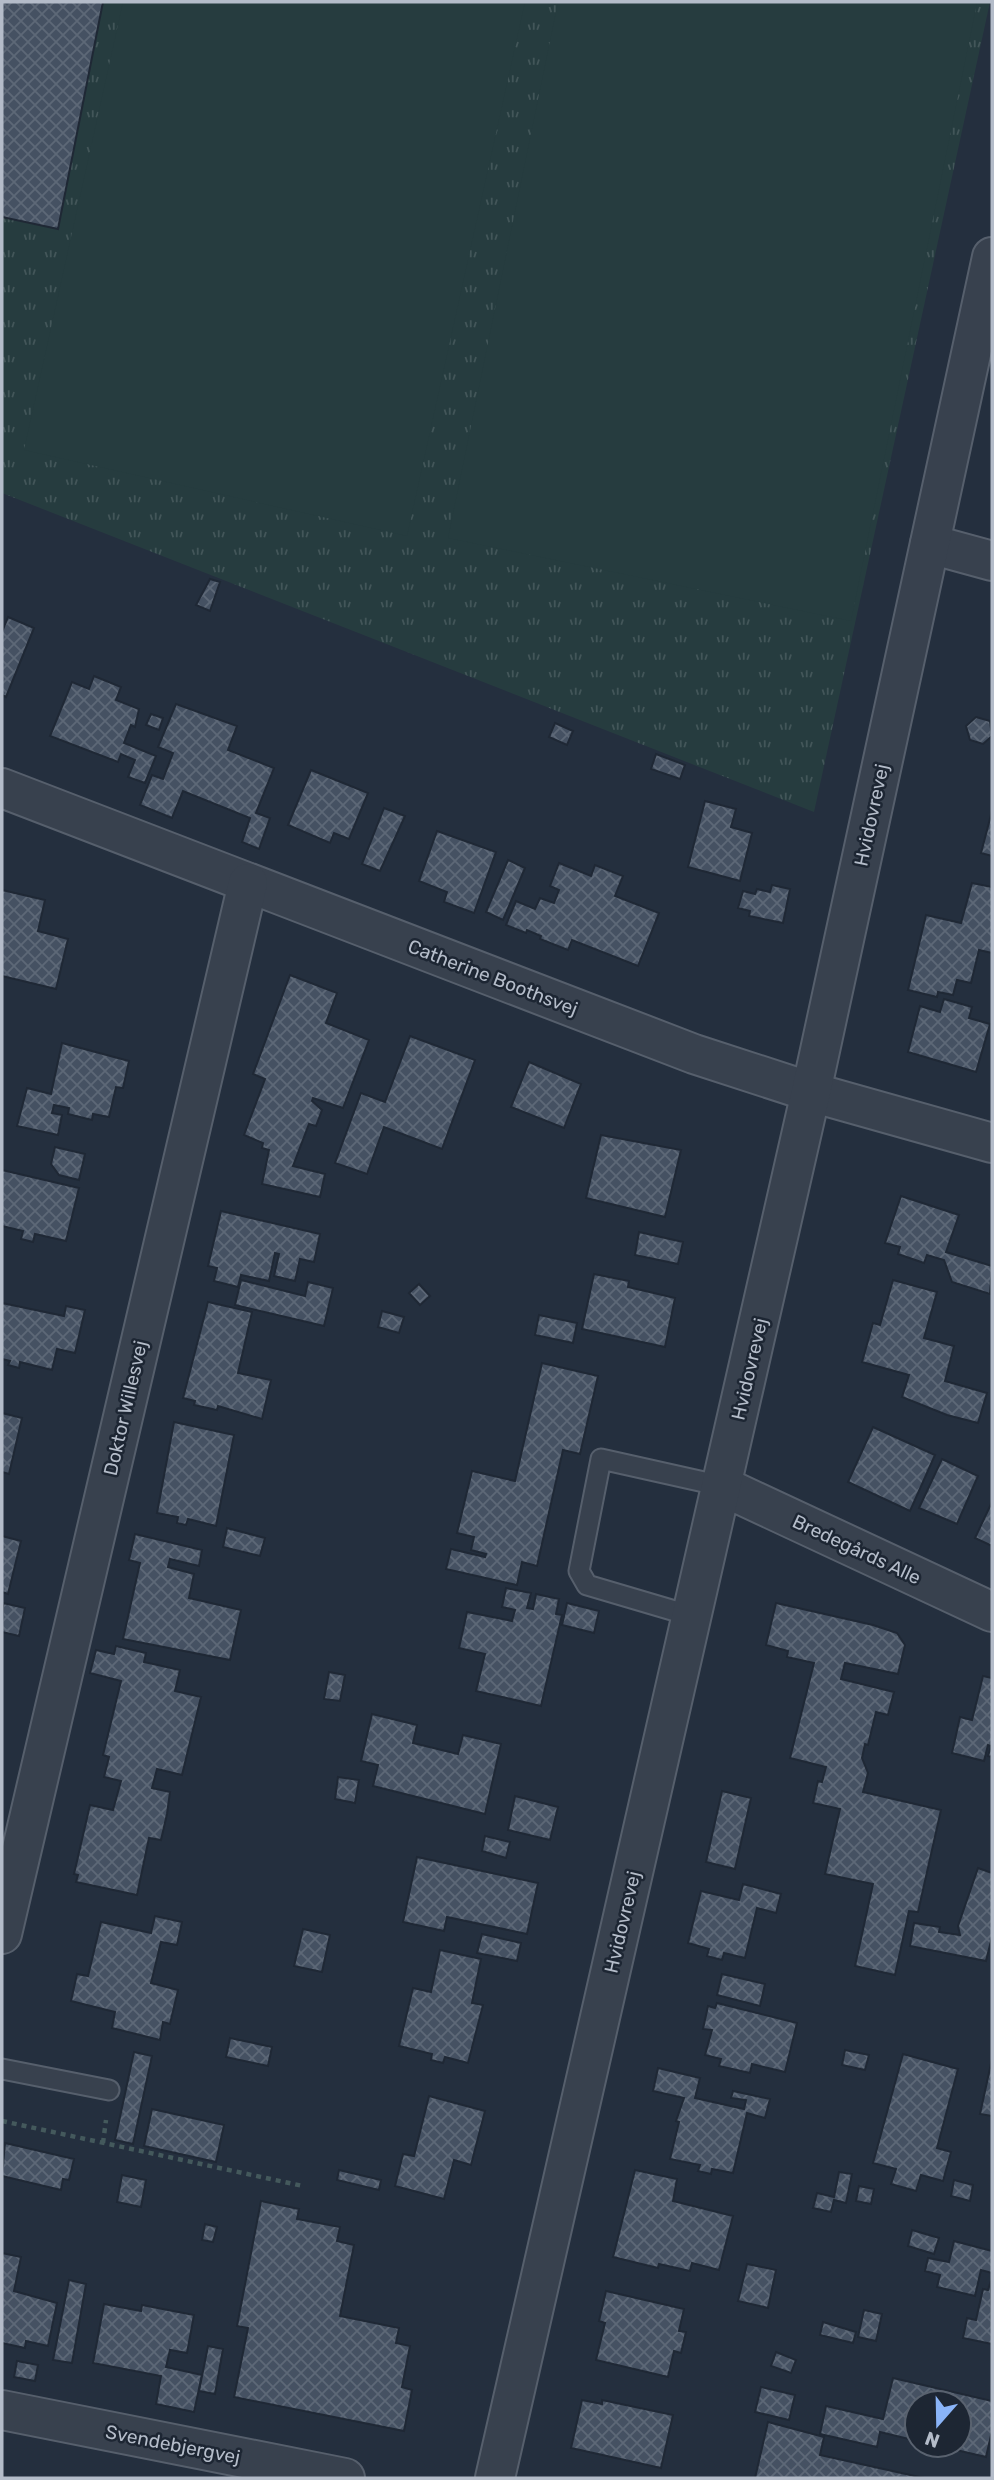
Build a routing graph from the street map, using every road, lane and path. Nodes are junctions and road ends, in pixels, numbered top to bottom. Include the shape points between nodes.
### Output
1 (992, 257) edge
2 (930, 544) junction
3 (992, 561) edge
4 (2, 788) edge
5 (248, 883) junction
6 (811, 1092) junction
7 (992, 1143) edge
8 (722, 1486) junction
9 (992, 1612) edge
10 (692, 1616) junction
11 (2, 1934) edge
12 (2, 2069) edge
13 (109, 2090) dead end
14 (2, 2121) edge
15 (303, 2186) dead end
16 (2, 2410) edge
17 (345, 2478) edge
18 (495, 2478) edge

1 - 2 street, Hvidovrevej
2 - 3 street
2 - 6 street, Hvidovrevej
4 - 5 street, Catherine Boothsvej
5 - 6 street, Catherine Boothsvej via 694,1054
5 - 11 street, Doktor Willesvej
6 - 7 street, Catherine Boothsvej
6 - 8 street, Hvidovrevej
8 - 9 street, Bredegårds Alle
8 - 10 street, Hvidovrevej
8 - 10 lane via 601,1459 579,1571 587,1585
10 - 18 street, Hvidovrevej
12 - 13 lane
14 - 15 path
16 - 17 street, Svendebjergvej

